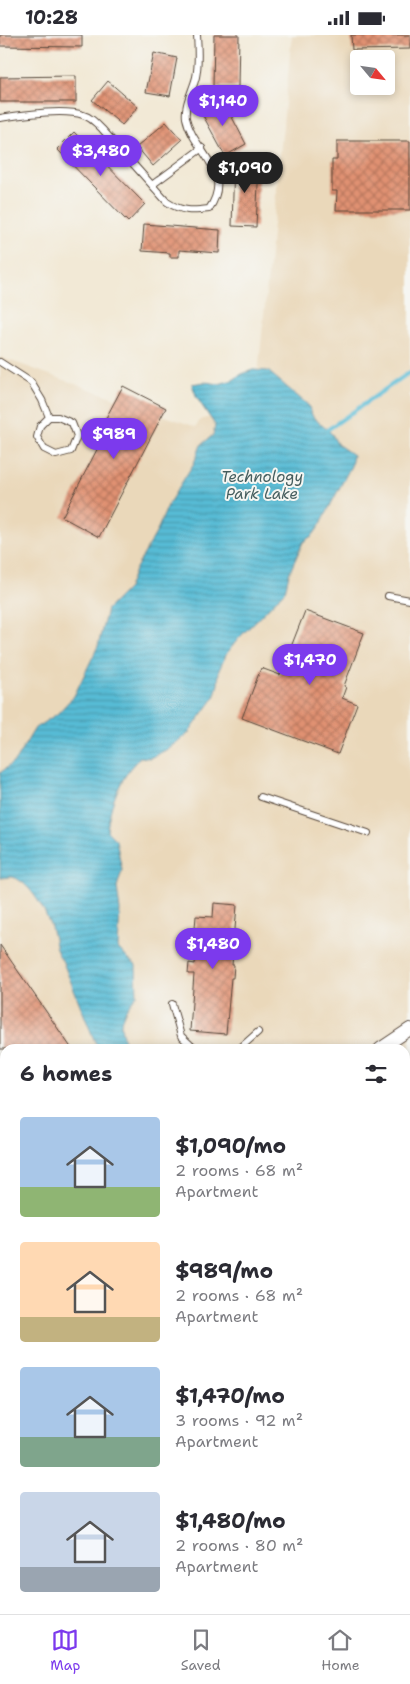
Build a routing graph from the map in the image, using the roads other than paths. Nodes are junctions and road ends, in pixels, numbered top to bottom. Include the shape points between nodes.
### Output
1 (197, 35) edge
2 (0, 117) edge
3 (202, 148) junction
4 (152, 185) junction
5 (0, 362) edge
6 (49, 417) junction
7 (388, 596) dead end
8 (410, 600) edge
9 (261, 797) dead end
10 (368, 833) dead end
11 (172, 1004) dead end
12 (410, 1029) edge
13 (258, 1032) dead end
14 (189, 1044) edge
15 (245, 1044) edge
16 (388, 1044) edge

1 - 3 lane via 198,64 186,118
2 - 4 lane via 82,114 102,129
3 - 4 lane
3 - 4 lane via 216,172 217,188 210,209 186,211 176,207
5 - 6 lane via 31,383
6 - 6 lane via 40,426 37,437 44,449 56,455 71,451 77,436 72,423
7 - 8 lane
9 - 10 lane
11 - 14 lane via 181,1036
12 - 16 street
13 - 15 lane

